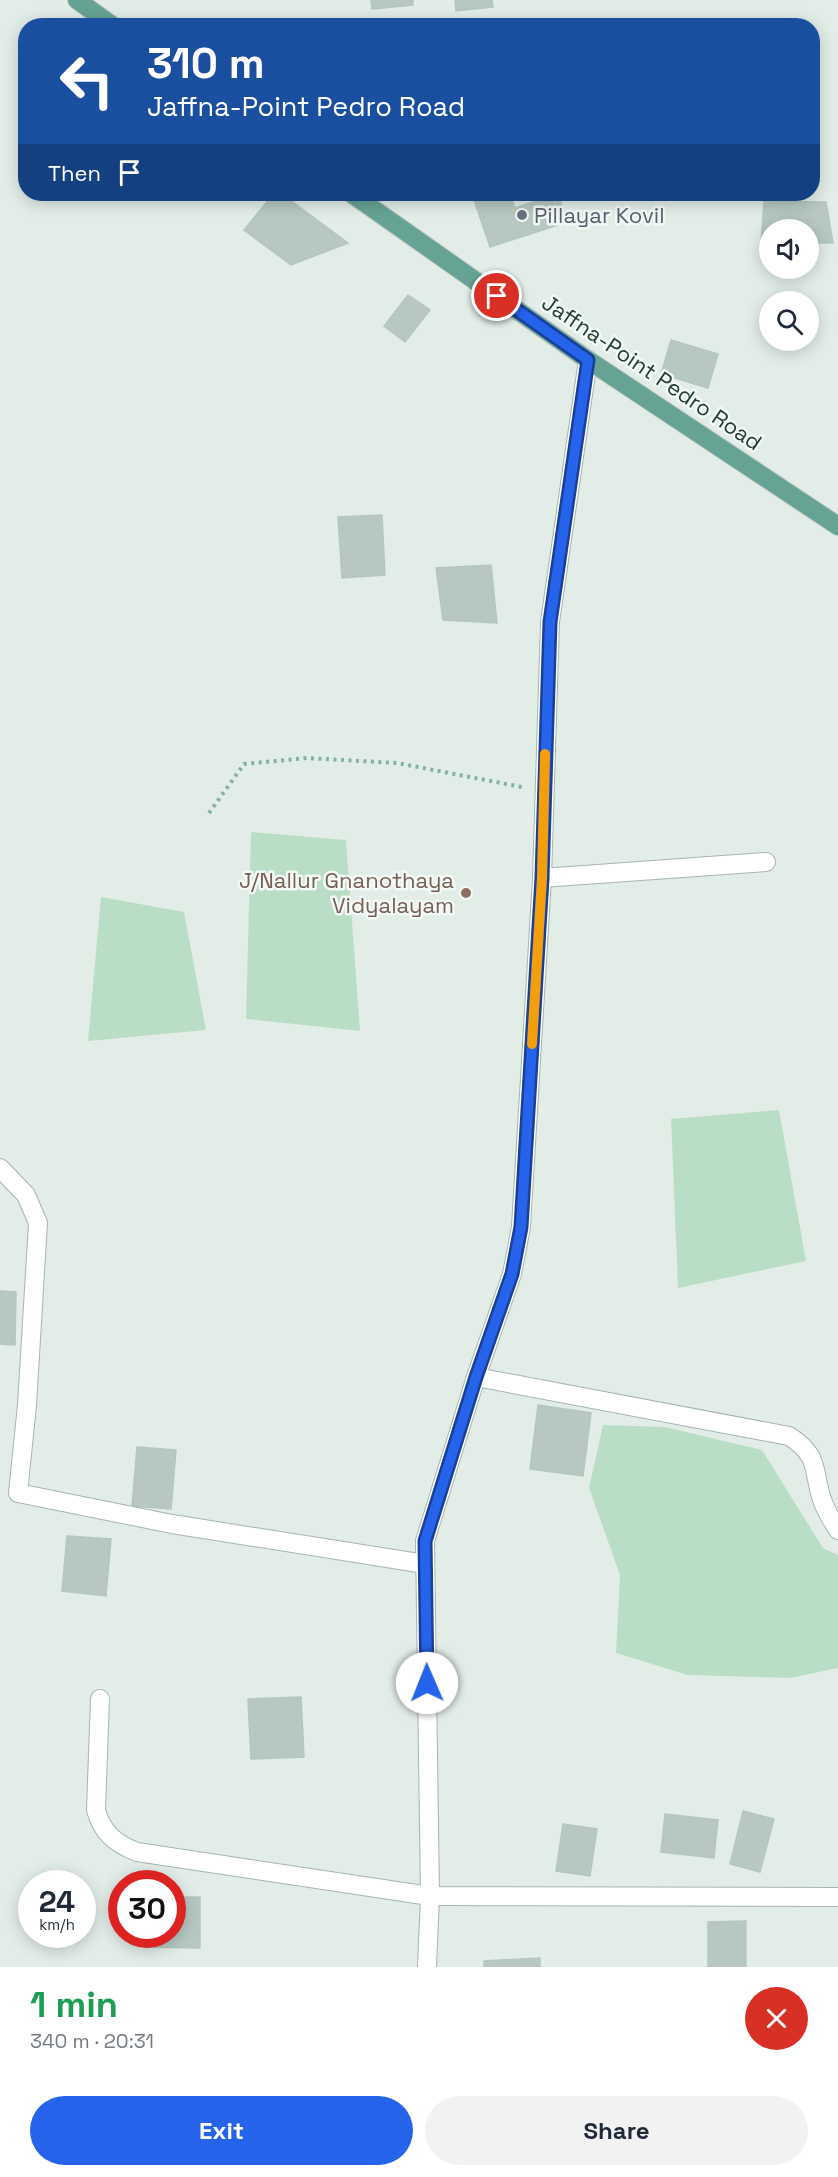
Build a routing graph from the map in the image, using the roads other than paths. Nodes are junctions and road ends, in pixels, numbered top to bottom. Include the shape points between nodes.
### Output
1 (77, 0) edge
2 (102, 18) edge
3 (362, 201) edge
4 (588, 360) junction
5 (838, 526) edge
6 (766, 862) dead end
7 (542, 878) junction
8 (0, 1168) edge
9 (476, 1377) junction
10 (838, 1530) edge
11 (425, 1564) junction
12 (100, 1700) dead end
13 (430, 1896) junction
14 (838, 1897) edge
15 (427, 1967) edge

1 - 2 main road
3 - 4 main road, Jaffna-Point Pedro Road
4 - 5 main road, Jaffna-Point Pedro Road
4 - 7 street via 550,622
6 - 7 street
7 - 9 street via 521,1227 512,1274
8 - 11 street via 26,1195 38,1223 18,1493 172,1524
9 - 10 street via 789,1436 805,1447 814,1464 824,1504
9 - 11 street via 425,1541
11 - 13 street
12 - 13 street via 96,1810 100,1825 122,1846 137,1852
13 - 14 street
13 - 15 street

